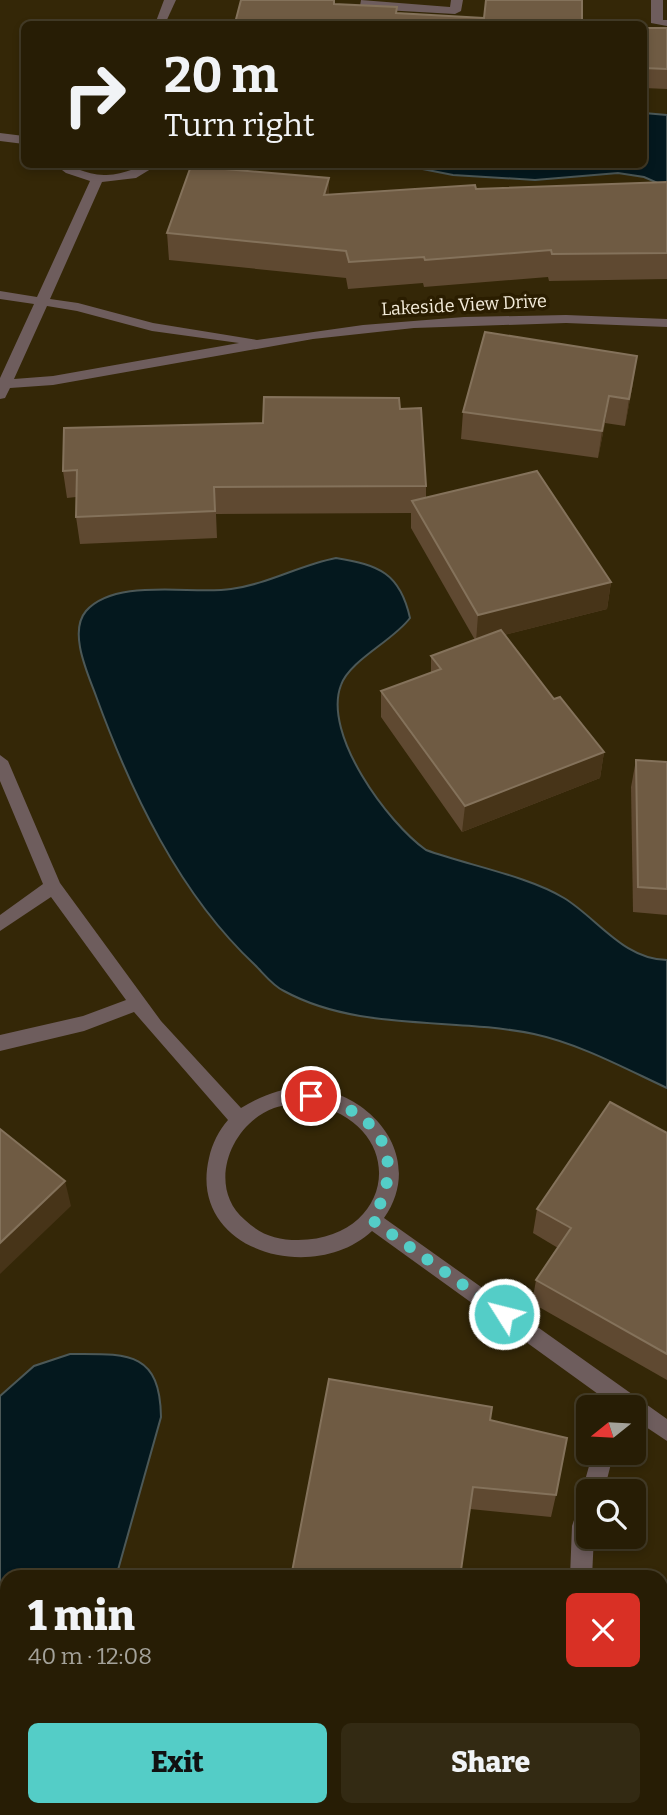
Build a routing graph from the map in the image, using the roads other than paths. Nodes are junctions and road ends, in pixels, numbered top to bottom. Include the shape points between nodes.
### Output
1 (170, 0) edge
2 (367, 0) edge
3 (457, 0) edge
4 (657, 0) edge
5 (161, 21) edge
6 (667, 23) edge
7 (0, 137) edge
8 (21, 140) edge
9 (67, 168) edge
10 (145, 168) edge
11 (97, 178) junction
12 (0, 295) edge
13 (41, 299) junction
14 (667, 323) edge
15 (264, 343) junction
16 (2, 387) edge
17 (0, 761) edge
18 (53, 886) junction
19 (0, 924) edge
20 (138, 1003) junction
21 (0, 1043) edge
22 (239, 1119) junction
23 (372, 1220) junction
24 (609, 1395) edge
25 (646, 1419) edge
26 (667, 1431) edge
27 (582, 1549) edge
28 (581, 1570) edge

1 - 5 street
2 - 3 street via 366,6 455,11
4 - 6 street via 657,23
7 - 8 street
9 - 11 street
10 - 11 street via 134,174
11 - 13 street
12 - 13 street, Lakeside View Drive
13 - 15 street, Lakeside View Drive via 152,327
13 - 16 street
14 - 15 street, Lakeside View Drive via 488,320
15 - 16 street, Lakeside View Drive via 186,360
17 - 18 street
18 - 19 street
18 - 20 street
20 - 21 street via 84,1023
20 - 22 street
22 - 23 street via 281,1098 311,1096 358,1113 378,1134 390,1170 386,1197
22 - 23 street via 221,1142 214,1168 215,1190 227,1214 254,1239 283,1249 322,1248 349,1239
23 - 24 street
25 - 26 street
27 - 28 street

